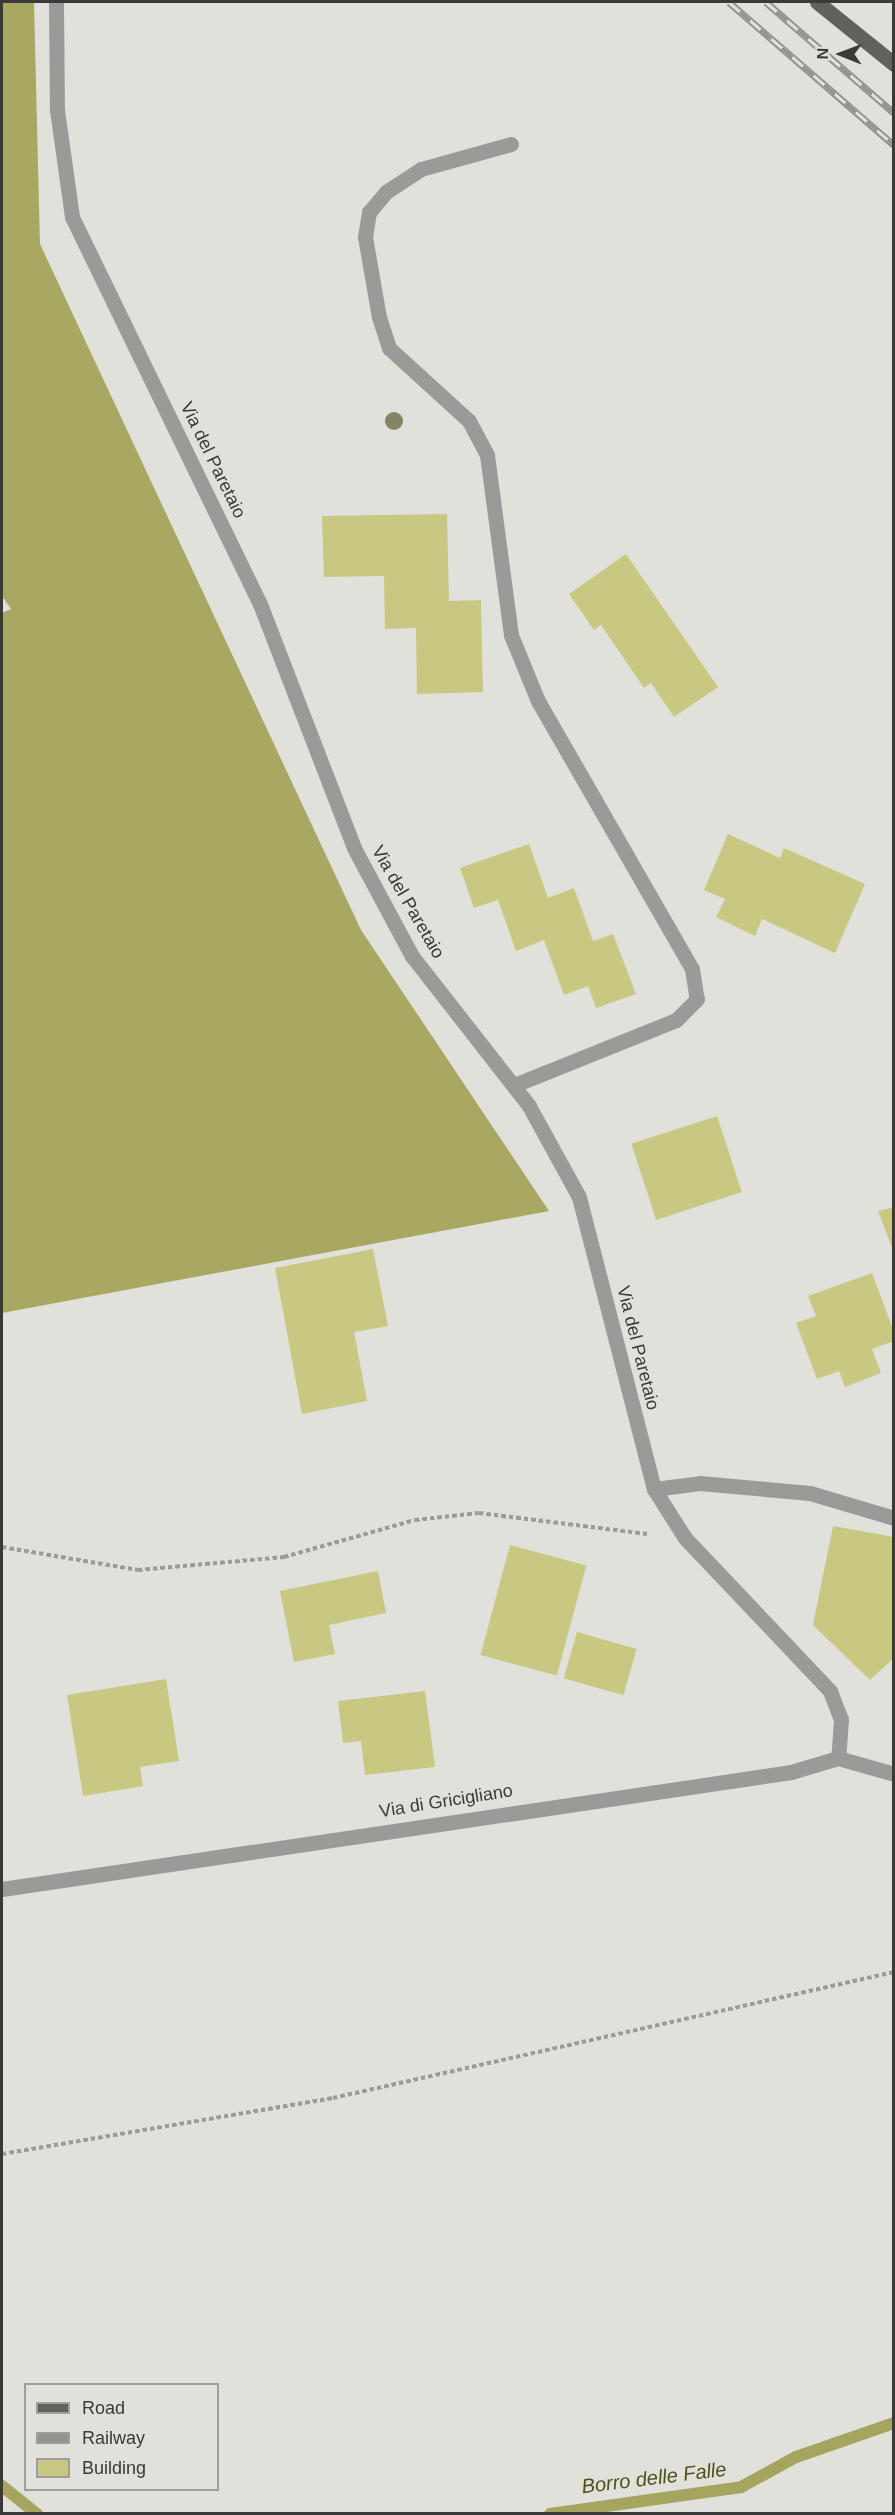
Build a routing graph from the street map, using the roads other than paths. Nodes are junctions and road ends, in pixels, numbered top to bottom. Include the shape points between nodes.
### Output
1 (56, 2) edge
2 (818, 2) edge
3 (894, 64) edge
4 (511, 144) dead end
5 (514, 1085) junction
6 (654, 1489) junction
7 (894, 1518) edge
8 (838, 1758) junction
9 (894, 1774) edge
10 (2, 1888) edge

1 - 5 street, Via del Paretaio via 57,110 72,217 260,604 354,848 412,956
2 - 3 main road
4 - 5 street via 421,169 375,205 365,237 389,348 469,421 487,455 511,634 538,701 692,969 697,999 676,1020
5 - 6 street, Via del Paretaio via 579,1197
6 - 7 street via 700,1483 810,1493
6 - 8 street, Via del Paretaio via 685,1538 830,1691 841,1719
8 - 9 street
8 - 10 street, Via di Gricigliano via 791,1772

